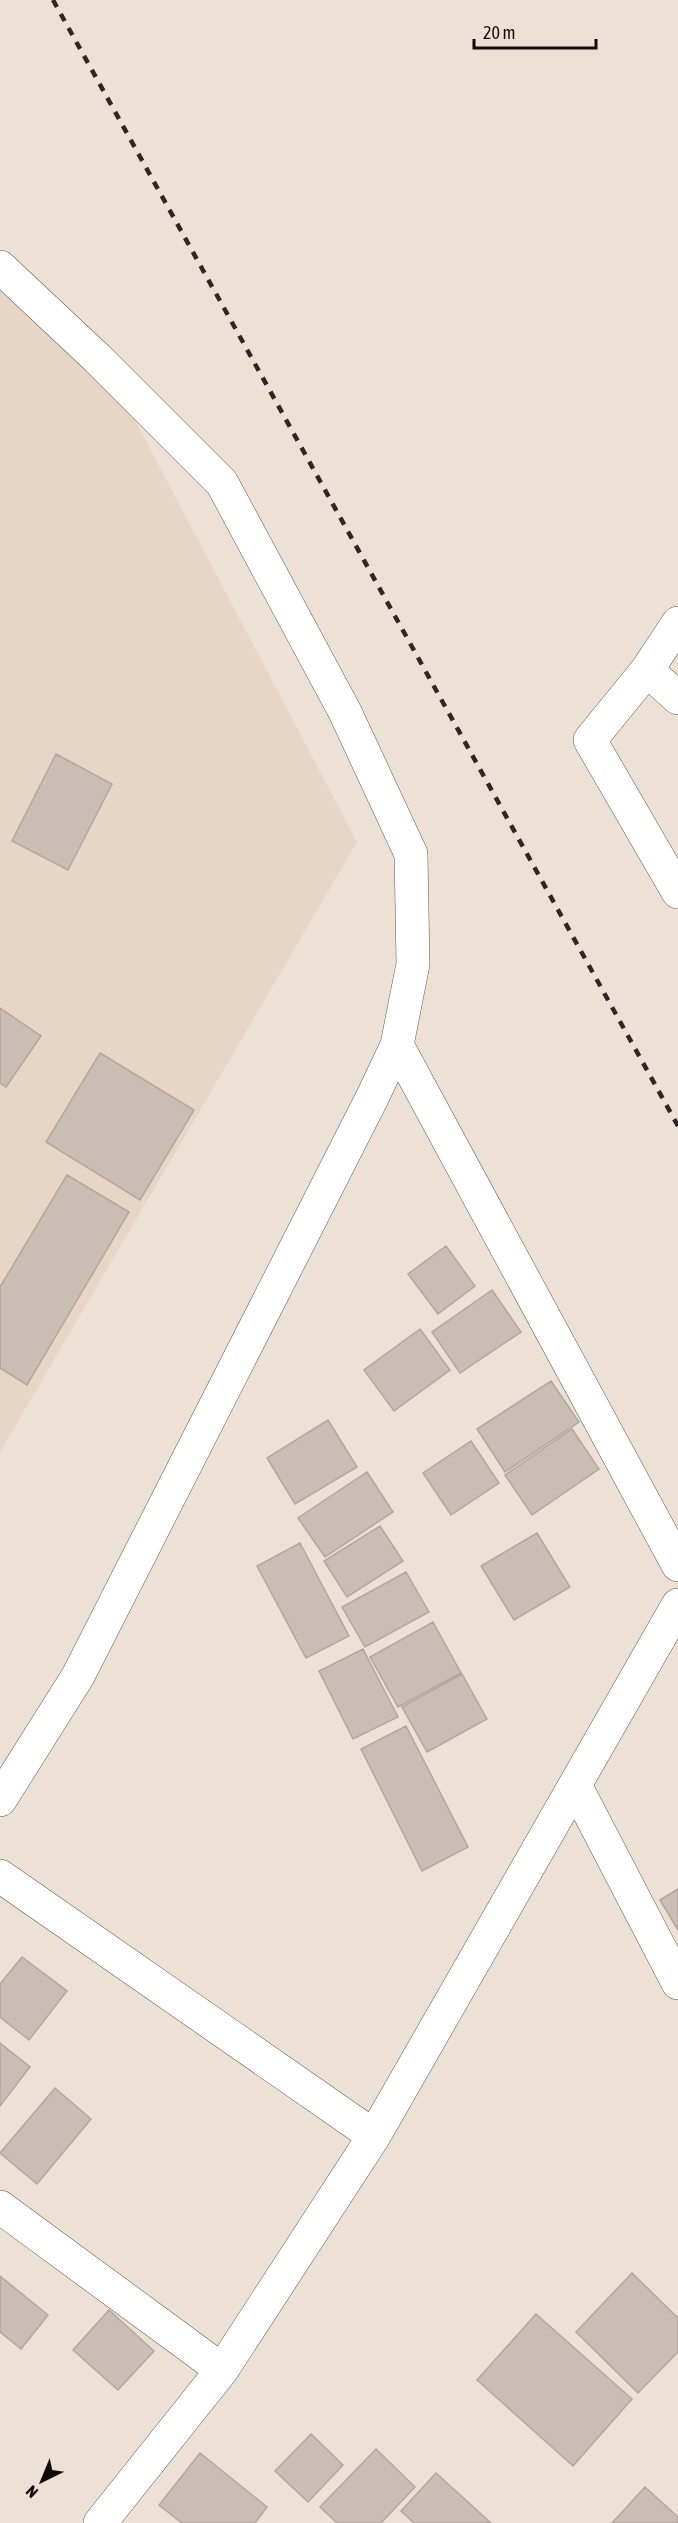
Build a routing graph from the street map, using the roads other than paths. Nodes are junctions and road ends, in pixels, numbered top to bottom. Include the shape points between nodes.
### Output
1 (0, 267) edge
2 (678, 623) edge
3 (647, 670) junction
4 (678, 698) edge
5 (678, 892) edge
6 (397, 1045) junction
7 (678, 1566) edge
8 (678, 1605) edge
9 (575, 1785) junction
10 (0, 1800) edge
11 (0, 1876) edge
12 (678, 1983) edge
13 (374, 2136) junction
14 (0, 2207) edge
15 (222, 2370) junction
16 (100, 2523) edge

1 - 6 street via 222,483 345,712 411,854 412,964
2 - 3 street
3 - 4 street
3 - 5 street via 591,740
6 - 7 street
6 - 10 street via 78,1676
8 - 9 street
9 - 12 street
9 - 13 street
11 - 13 street
13 - 15 street
14 - 15 street
15 - 16 street

